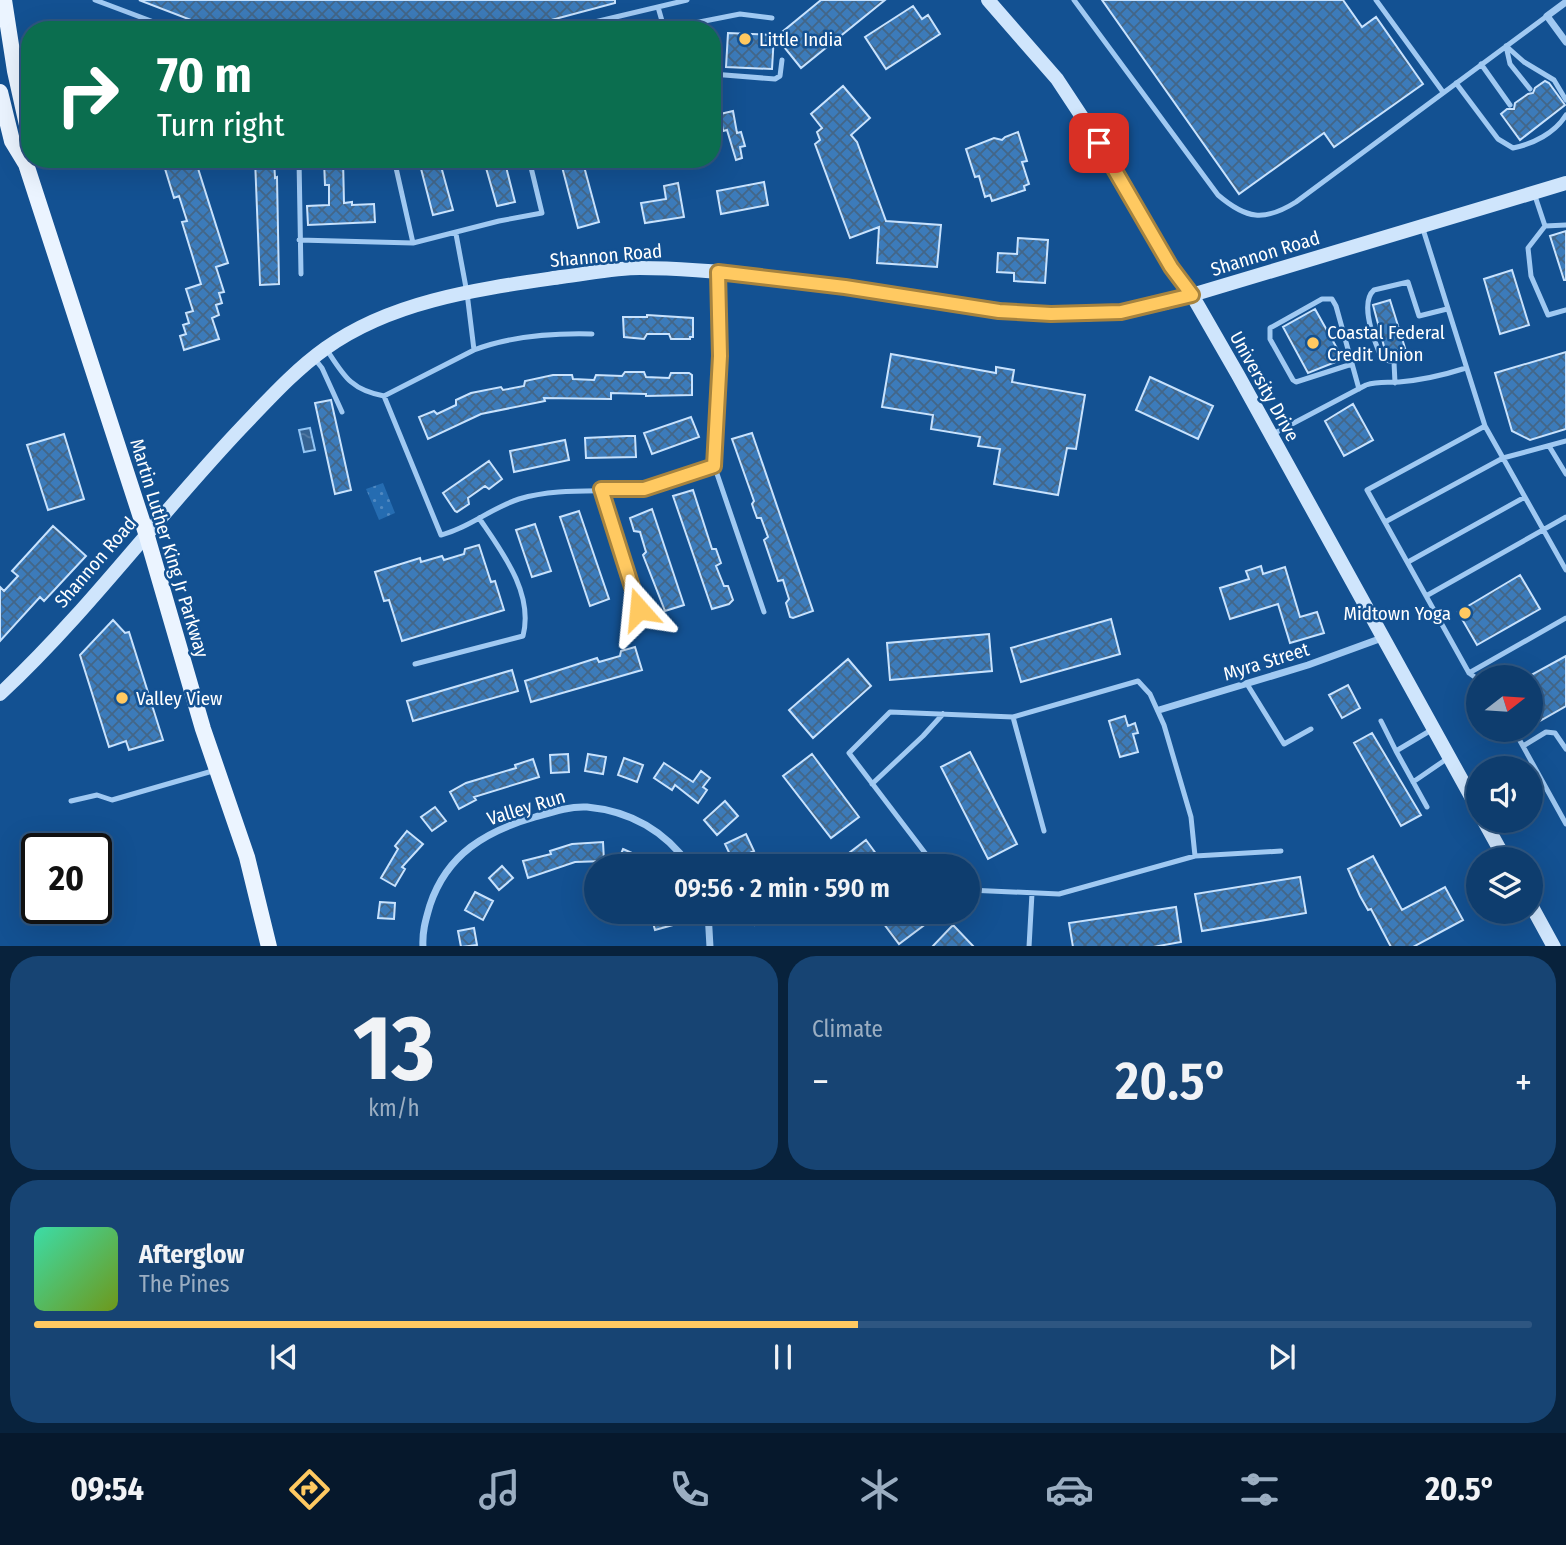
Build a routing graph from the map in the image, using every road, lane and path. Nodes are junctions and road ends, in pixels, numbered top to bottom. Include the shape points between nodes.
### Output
1 (4, 0) edge
2 (95, 0) edge
3 (687, 0) edge
4 (988, 0) edge
5 (1074, 0) edge
6 (1376, 0) edge
7 (1563, 4) edge
8 (658, 7) junction
9 (1566, 13) edge
10 (1547, 16) junction
11 (772, 18) dead end
12 (151, 21) edge
13 (599, 21) edge
14 (663, 21) edge
15 (704, 21) edge
16 (1566, 42) edge
17 (1506, 46) junction
18 (782, 60) dead end
19 (1481, 64) junction
20 (721, 75) edge
21 (1456, 83) junction
22 (1530, 89) dead end
23 (0, 92) edge
24 (1443, 92) junction
25 (21, 98) edge
26 (1566, 100) edge
27 (1510, 106) dead end
28 (1566, 115) edge
29 (1550, 121) dead end
30 (1555, 127) junction
31 (1531, 135) dead end
32 (1536, 141) junction
33 (21, 156) edge
34 (27, 168) edge
35 (299, 168) edge
36 (396, 168) edge
37 (531, 168) edge
38 (1566, 183) edge
39 (1534, 193) junction
40 (1566, 225) edge
41 (1422, 226) junction
42 (1545, 226) junction
43 (456, 234) junction
44 (299, 240) junction
45 (413, 243) junction
46 (718, 272) junction
47 (301, 274) dead end
48 (467, 293) junction
49 (1192, 295) junction
50 (1447, 309) junction
51 (1566, 310) edge
52 (592, 334) dead end
53 (326, 348) junction
54 (474, 350) junction
55 (314, 358) junction
56 (1352, 364) junction
57 (1466, 368) junction
58 (1395, 383) junction
59 (1359, 389) junction
60 (384, 396) junction
61 (342, 412) dead end
62 (1485, 426) junction
63 (1270, 435) junction
64 (1566, 441) edge
65 (1549, 446) junction
66 (1503, 458) junction
67 (714, 466) junction
68 (1566, 474) edge
69 (601, 489) junction
70 (1525, 497) junction
71 (1566, 517) edge
72 (479, 518) junction
73 (1385, 522) junction
74 (1543, 529) junction
75 (146, 533) junction
76 (1408, 562) junction
77 (1566, 570) edge
78 (1426, 596) junction
79 (639, 609) dead end
80 (764, 612) dead end
81 (1566, 618) edge
82 (1382, 638) junction
83 (415, 664) dead end
84 (1483, 665) edge
85 (1466, 668) edge
86 (1247, 684) junction
87 (0, 694) edge
88 (1158, 710) junction
89 (943, 714) junction
90 (1013, 717) junction
91 (1381, 721) dead end
92 (1311, 729) dead end
93 (1433, 729) junction
94 (1521, 742) edge
95 (1523, 746) junction
96 (1566, 749) edge
97 (1396, 751) junction
98 (1449, 758) junction
99 (219, 769) junction
100 (1413, 782) junction
101 (872, 784) junction
102 (1466, 788) edge
103 (71, 801) dead end
104 (1427, 807) dead end
105 (1566, 824) edge
106 (1044, 831) dead end
107 (1281, 851) dead end
108 (679, 854) edge
109 (926, 854) edge
110 (1195, 856) junction
111 (980, 891) edge
112 (1032, 893) junction
113 (709, 924) edge
114 (1541, 924) edge
115 (269, 946) edge
116 (423, 946) edge
117 (710, 946) edge
118 (1029, 946) edge
119 (1553, 946) edge

1 - 25 main road, Martin Luther King Jr Parkway
2 - 12 lane
3 - 8 lane
4 - 49 street, University Drive via 1072,101
5 - 24 lane via 1219,195 1255,217 1296,202
6 - 24 lane
7 - 9 street
7 - 10 street
8 - 13 lane
8 - 14 lane
10 - 16 street
10 - 17 lane
11 - 15 lane via 740,14
17 - 19 lane
17 - 22 lane via 1510,64
17 - 26 lane via 1554,80
18 - 20 lane via 780,76 775,79
19 - 21 lane
19 - 27 lane
21 - 24 lane
21 - 32 lane via 1498,139 1513,148
23 - 33 main road, Martin Luther King Jr Parkway via 12,141
28 - 30 lane
29 - 30 lane
30 - 32 lane
31 - 32 lane
34 - 75 main road, Martin Luther King Jr Parkway
35 - 44 lane
36 - 45 lane
37 - 43 lane via 542,213
38 - 39 street, Shannon Road
39 - 41 street, Shannon Road
39 - 42 lane
40 - 42 lane
41 - 49 street, Shannon Road
41 - 50 lane
42 - 51 lane via 1528,248 1531,276 1548,314
43 - 45 lane
43 - 48 lane
44 - 45 lane
44 - 47 lane
46 - 48 street, Shannon Road via 637,268
46 - 49 street, Shannon Road via 999,311 1051,314 1121,312
46 - 67 lane via 720,356
48 - 53 street, Shannon Road via 389,314
48 - 54 lane
49 - 63 street, University Drive
50 - 57 lane
50 - 58 lane via 1419,316 1408,282 1374,290 1367,308 1380,354 1386,362 1394,362
52 - 54 lane via 556,333
53 - 55 street, Shannon Road
53 - 60 lane via 353,384 365,393
54 - 60 lane
55 - 61 lane
55 - 75 street, Shannon Road via 217,452
56 - 56 lane via 1332,299 1322,299 1270,328 1270,339 1296,382
56 - 59 lane
57 - 58 lane
57 - 62 lane
58 - 59 lane via 1378,381
59 - 63 lane
60 - 72 lane via 441,535
62 - 66 lane
62 - 73 lane via 1367,490
63 - 82 street, University Drive
64 - 65 lane
65 - 66 lane
65 - 68 lane
66 - 70 lane
66 - 73 lane
67 - 69 lane via 644,489
67 - 80 lane
69 - 72 lane via 520,499
69 - 79 lane
70 - 74 lane
70 - 76 lane
71 - 74 lane
72 - 83 lane via 522,592 527,620 523,636
73 - 76 lane
74 - 77 lane
74 - 78 lane
75 - 87 street, Shannon Road
75 - 99 main road, Martin Luther King Jr Parkway
76 - 78 lane
78 - 85 lane
81 - 84 lane
82 - 86 street, Myra Street
82 - 93 street, University Drive
86 - 88 street, Myra Street
86 - 92 lane via 1284,744
88 - 90 lane via 1138,681
88 - 110 lane via 1191,817
89 - 90 lane
89 - 101 lane
89 - 101 lane via 890,712 849,754
90 - 106 lane
91 - 97 lane
93 - 97 lane
93 - 98 street, University Drive
94 - 95 lane
95 - 96 lane via 1546,732 1555,733
95 - 105 lane
97 - 100 lane
98 - 100 lane
98 - 102 street, University Drive
99 - 103 lane via 111,800 97,794
99 - 115 main road, Martin Luther King Jr Parkway
100 - 104 lane
101 - 109 lane
107 - 110 lane
108 - 116 street, Valley Run via 656,830 605,809 575,807 510,824 483,837 450,866 433,897
110 - 112 lane via 1059,894
111 - 112 lane
112 - 118 lane
113 - 117 street
114 - 119 street

